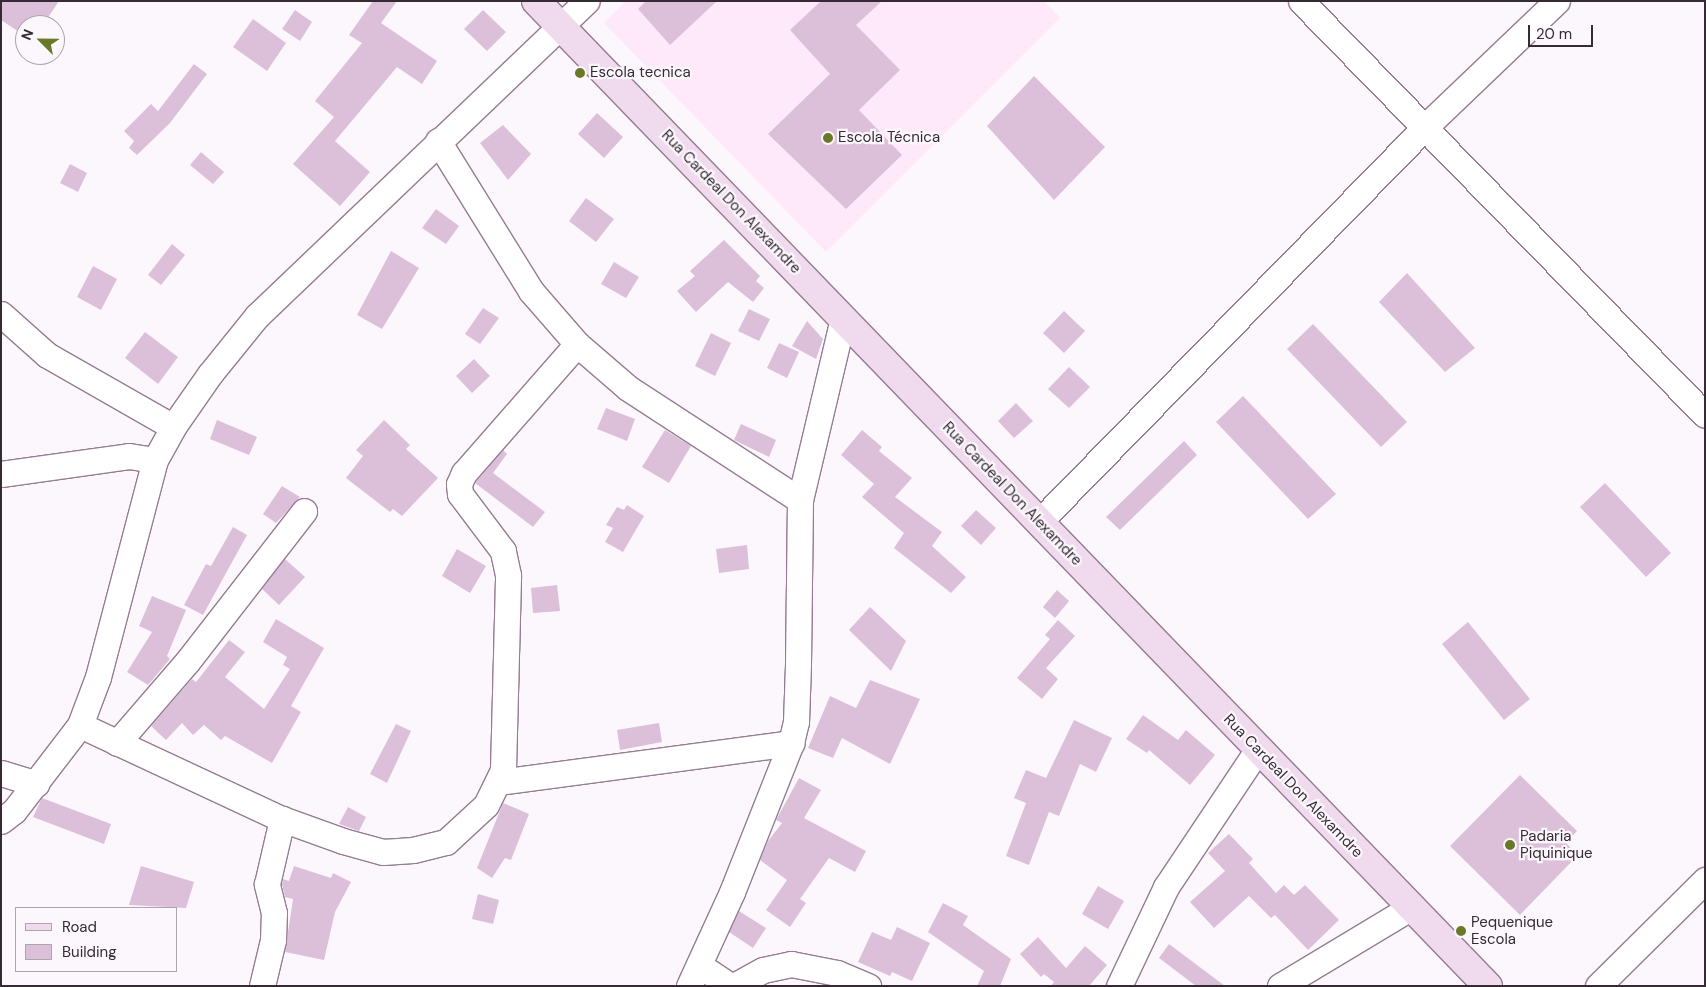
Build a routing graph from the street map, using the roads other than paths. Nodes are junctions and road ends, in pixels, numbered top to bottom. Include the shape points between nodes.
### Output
1 (536, 1) edge
2 (586, 1) edge
3 (1301, 1) edge
4 (1557, 1) edge
5 (560, 26) junction
6 (1424, 128) junction
7 (438, 141) junction
8 (1, 314) edge
9 (843, 318) junction
10 (577, 344) junction
11 (1705, 414) edge
12 (174, 427) junction
13 (156, 460) junction
14 (1, 474) edge
15 (800, 500) junction
16 (304, 511) dead end
17 (1039, 522) junction
18 (80, 725) junction
19 (117, 743) junction
20 (791, 743) junction
21 (1258, 749) junction
22 (1, 773) edge
23 (499, 782) junction
24 (36, 784) junction
25 (8, 816) edge
26 (282, 819) junction
27 (1, 836) edge
28 (1705, 880) edge
29 (1410, 908) junction
30 (694, 975) edge
31 (262, 986) edge
32 (732, 986) edge
33 (868, 986) edge
34 (1119, 986) edge
35 (1280, 986) edge
36 (1488, 986) edge
37 (1598, 986) edge

1 - 5 main road, Rua Cardeal Don Alexamdre
2 - 5 street
3 - 6 street
4 - 6 street
5 - 7 street
5 - 9 main road, Rua Cardeal Don Alexamdre
6 - 11 street
6 - 17 street
7 - 10 street via 531,291
7 - 12 street via 257,316
8 - 12 street via 47,355
9 - 15 street
9 - 17 main road, Rua Cardeal Don Alexamdre
10 - 15 street via 628,388
10 - 23 street via 464,473 460,484 460,494 503,551 508,575 503,770
12 - 13 street
13 - 14 street via 129,456
13 - 18 street via 98,677
15 - 20 street via 796,722
16 - 19 street via 187,662
17 - 21 main road, Rua Cardeal Don Alexamdre
18 - 19 street
18 - 24 street
19 - 26 street
20 - 23 street
20 - 30 street via 732,892
21 - 29 main road, Rua Cardeal Don Alexamdre
21 - 34 street via 1166,887
22 - 24 street
23 - 26 street via 486,805 446,842 414,850 383,852
24 - 25 street
25 - 27 street
26 - 31 street via 267,884 274,912
28 - 37 street
29 - 35 street
29 - 36 main road, Rua Cardeal Don Alexamdre
30 - 32 street
32 - 33 street via 764,970 791,964 837,973

